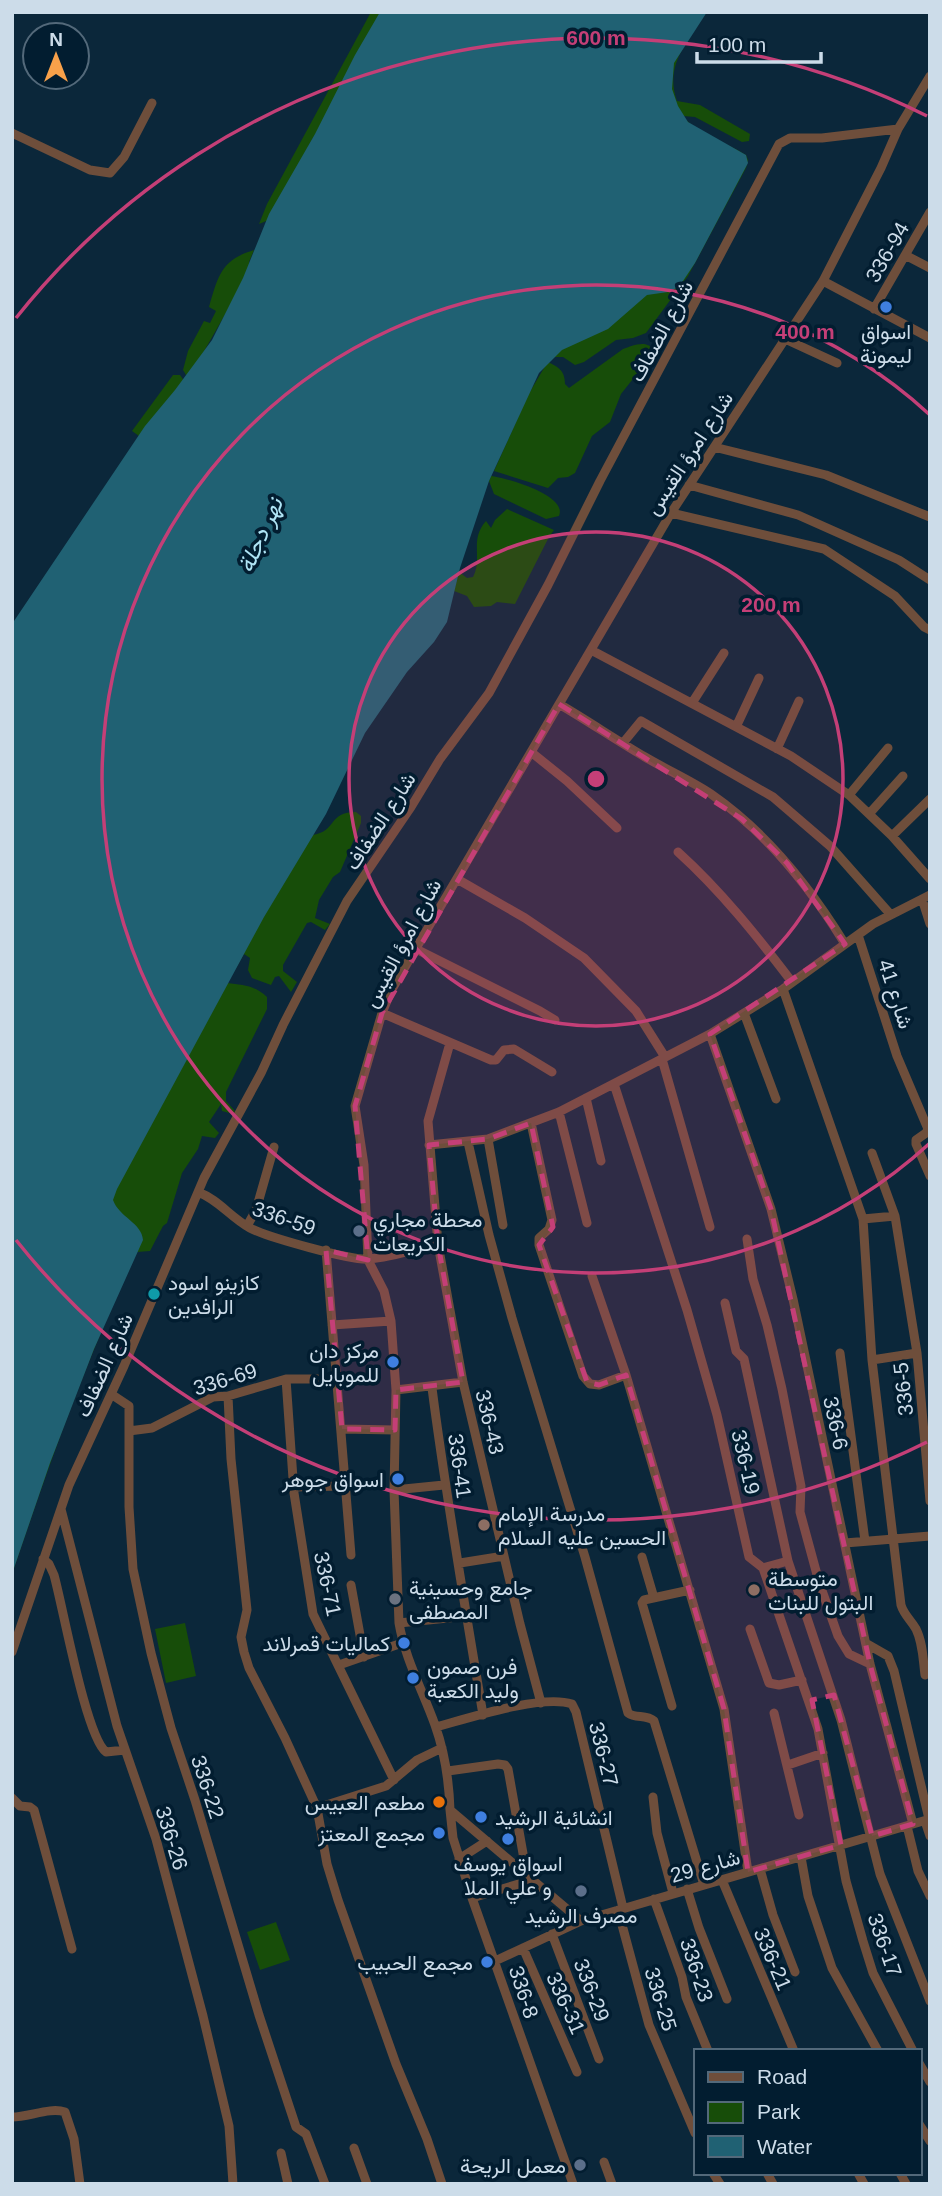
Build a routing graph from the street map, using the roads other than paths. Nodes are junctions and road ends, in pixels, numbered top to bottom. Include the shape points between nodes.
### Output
1 (928, 82) edge
2 (152, 103) dead end
3 (898, 129) junction
4 (12, 133) edge
5 (930, 212) edge
6 (905, 255) junction
7 (930, 268) edge
8 (822, 281) junction
9 (874, 309) junction
10 (930, 338) edge
11 (785, 339) junction
12 (837, 363) dead end
13 (714, 447) junction
14 (689, 485) junction
15 (671, 513) junction
16 (930, 517) edge
17 (930, 580) edge
18 (930, 630) edge
19 (590, 650) junction
20 (723, 653) dead end
21 (759, 678) dead end
22 (799, 701) dead end
23 (559, 704) junction
24 (692, 704) junction
25 (736, 727) junction
26 (623, 743) junction
27 (777, 748) junction
28 (888, 748) dead end
29 (531, 752) junction
30 (903, 776) dead end
31 (849, 795) junction
32 (930, 799) edge
33 (869, 814) junction
34 (617, 828) dead end
35 (892, 836) junction
36 (678, 852) dead end
37 (928, 872) edge
38 (457, 879) junction
39 (926, 897) edge
40 (891, 915) junction
41 (930, 924) edge
42 (858, 935) junction
43 (845, 944) junction
44 (416, 949) junction
45 (792, 982) junction
46 (783, 989) junction
47 (382, 1013) junction
48 (744, 1013) junction
49 (555, 1020) dead end
50 (709, 1034) junction
51 (450, 1043) junction
52 (664, 1058) junction
53 (552, 1072) dead end
54 (614, 1084) junction
55 (586, 1098) junction
56 (776, 1098) dead end
57 (559, 1112) junction
58 (531, 1123) junction
59 (488, 1139) junction
60 (468, 1142) junction
61 (429, 1145) junction
62 (274, 1147) dead end
63 (872, 1153) dead end
64 (601, 1161) dead end
65 (930, 1176) edge
66 (198, 1192) junction
67 (895, 1216) junction
68 (863, 1219) junction
69 (587, 1223) dead end
70 (503, 1225) dead end
71 (247, 1226) junction
72 (710, 1227) dead end
73 (747, 1239) dead end
74 (438, 1244) junction
75 (326, 1250) junction
76 (368, 1260) junction
77 (592, 1276) dead end
78 (725, 1303) dead end
79 (391, 1321) junction
80 (332, 1325) junction
81 (840, 1353) dead end
82 (917, 1353) junction
83 (872, 1360) junction
84 (625, 1375) junction
85 (286, 1379) junction
86 (336, 1379) junction
87 (463, 1382) junction
88 (432, 1388) junction
89 (396, 1390) junction
90 (111, 1394) junction
91 (228, 1396) junction
92 (342, 1429) junction
93 (395, 1430) junction
94 (129, 1431) junction
95 (444, 1485) junction
96 (345, 1486) junction
97 (293, 1487) junction
98 (394, 1490) junction
99 (930, 1501) edge
100 (61, 1507) junction
101 (930, 1536) edge
102 (894, 1538) junction
103 (865, 1541) junction
104 (845, 1543) junction
105 (351, 1555) dead end
106 (503, 1556) junction
107 (642, 1557) dead end
108 (43, 1559) junction
109 (788, 1561) junction
110 (460, 1563) junction
111 (763, 1568) junction
112 (351, 1585) dead end
113 (690, 1590) junction
114 (654, 1598) junction
115 (467, 1616) junction
116 (399, 1623) junction
117 (750, 1629) dead end
118 (402, 1643) junction
119 (867, 1644) junction
120 (12, 1652) edge
121 (364, 1657) junction
122 (870, 1664) junction
123 (339, 1665) junction
124 (925, 1675) dead end
125 (802, 1680) junction
126 (541, 1703) junction
127 (672, 1706) dead end
128 (774, 1713) dead end
129 (483, 1714) junction
130 (436, 1727) junction
131 (442, 1748) junction
132 (125, 1750) junction
133 (823, 1754) junction
134 (788, 1765) junction
135 (448, 1771) junction
136 (394, 1780) junction
137 (653, 1797) dead end
138 (12, 1798) edge
139 (317, 1808) junction
140 (450, 1810) junction
141 (799, 1815) dead end
142 (928, 1820) edge
143 (910, 1825) junction
144 (872, 1836) junction
145 (930, 1836) edge
146 (486, 1841) junction
147 (841, 1845) junction
148 (801, 1857) junction
149 (459, 1859) junction
150 (760, 1869) junction
151 (748, 1872) junction
152 (530, 1878) junction
153 (722, 1880) junction
154 (704, 1885) junction
155 (687, 1889) junction
156 (673, 1893) junction
157 (930, 1896) edge
158 (472, 1898) junction
159 (654, 1899) junction
160 (621, 1909) junction
161 (581, 1921) junction
162 (552, 1934) junction
163 (523, 1948) junction
164 (72, 1949) dead end
165 (495, 1961) junction
166 (795, 1972) dead end
167 (727, 1999) dead end
168 (930, 2001) edge
169 (707, 2049) edge
170 (793, 2049) edge
171 (877, 2049) edge
172 (912, 2049) edge
173 (599, 2059) dead end
174 (921, 2066) edge
175 (577, 2071) dead end
176 (930, 2082) edge
177 (12, 2118) edge
178 (694, 2131) edge
179 (354, 2148) dead end
180 (281, 2153) dead end
181 (604, 2162) dead end
182 (572, 2183) edge
183 (80, 2184) edge
184 (233, 2184) edge
185 (288, 2184) edge
186 (325, 2184) edge
187 (367, 2184) edge
188 (442, 2184) edge
189 (611, 2184) edge

1 - 3 street, شارع امرؤ القيس
2 - 4 street via 124,157 110,173 90,170
3 - 8 street, شارع امرؤ القيس
3 - 66 street, شارع الضفاف via 790,138 779,144 542,597 489,692 347,901
5 - 6 street, 336-94
6 - 7 street
6 - 9 street, 336-94
8 - 9 street
8 - 11 street, شارع امرؤ القيس
9 - 10 street
11 - 12 street
11 - 13 street, شارع امرؤ القيس
13 - 14 street, شارع امرؤ القيس
13 - 16 street via 826,475
14 - 15 street, شارع امرؤ القيس
14 - 17 street via 798,515 899,560
15 - 18 street via 824,549 895,596
15 - 19 street, شارع امرؤ القيس
19 - 23 street, شارع امرؤ القيس
19 - 24 street
20 - 24 street
21 - 25 street
22 - 27 street
23 - 26 street
23 - 29 street, شارع امرؤ القيس
24 - 25 street
25 - 27 street
26 - 40 street via 641,721 773,797 830,846
26 - 43 street via 709,793 742,819 787,863
27 - 31 street
28 - 31 street
29 - 34 street
29 - 38 street, شارع امرؤ القيس
30 - 33 street
31 - 33 street
32 - 35 street
33 - 35 street
35 - 37 street
36 - 45 street via 747,923
38 - 44 street, شارع امرؤ القيس
38 - 52 street via 584,958 636,1011
39 - 40 street
39 - 41 street
40 - 42 street
42 - 43 street
42 - 65 street, شارع 41 via 897,1056 928,1129 916,1144
43 - 45 street
44 - 47 street, شارع امرؤ القيس
44 - 49 street
45 - 46 street
46 - 48 street
46 - 68 street
47 - 51 street
47 - 76 street, شارع امرؤ القيس via 355,1106 364,1165
48 - 50 street
48 - 56 street
50 - 52 street
50 - 104 street, 336-6 via 771,1209
51 - 53 street via 491,1060 514,1049
51 - 61 street, 336-43 via 428,1121
52 - 54 street
52 - 72 street
54 - 55 street
54 - 111 street, 336-19 via 717,1415 749,1557
55 - 57 street
55 - 64 street
57 - 58 street
57 - 69 street
58 - 59 street
58 - 84 street via 552,1220 539,1245 583,1376 590,1384 599,1385
59 - 60 street
59 - 70 street
60 - 61 street
60 - 154 street via 506,1295 628,1713 654,1721
61 - 74 street, 336-43
62 - 71 street
63 - 67 street, 336-5
66 - 71 street, 336-59
66 - 90 street, شارع الضفاف
67 - 68 street
67 - 82 street, 336-5
68 - 83 street
71 - 75 street, 336-59
73 - 122 street via 801,1486 800,1512 819,1582 849,1654
74 - 76 street
74 - 87 street, 336-43
75 - 76 street, 336-59
75 - 80 street
76 - 79 street, شارع امرؤ القيس via 384,1291
77 - 84 street
78 - 109 street via 736,1352 744,1359
79 - 80 street
79 - 89 street, شارع امرؤ القيس
80 - 86 street
81 - 103 street
82 - 83 street
82 - 99 street, 336-5
83 - 102 street
84 - 113 street
85 - 86 street, 336-69
85 - 91 street, 336-69
85 - 97 street, 336-71
86 - 92 street
87 - 88 street
87 - 106 street, 336-43
88 - 89 street
88 - 95 street, 336-41
89 - 93 street, شارع امرؤ القيس
90 - 94 street, 336-22 via 129,1406
90 - 100 street, شارع الضفاف
91 - 94 street, 336-69 via 213,1397 152,1428
91 - 139 street via 247,1609 241,1637 244,1652
92 - 93 street
92 - 96 street
93 - 98 street, شارع امرؤ القيس
94 - 186 street, 336-22 via 133,1569 170,1728 296,2127 306,2134
95 - 98 street
95 - 110 street, 336-41
96 - 97 street
96 - 105 street
97 - 123 street, 336-71 via 313,1614
98 - 116 street, شارع امرؤ القيس
100 - 108 street, شارع الضفاف
100 - 132 street, 336-26
101 - 102 street
102 - 103 street
102 - 124 street via 901,1605 921,1641
103 - 104 street
104 - 119 street, 336-6
106 - 110 street
106 - 126 street, 336-43
107 - 114 street
108 - 120 street, شارع الضفاف
108 - 132 street via 54,1575 98,1742 106,1752
109 - 111 street
109 - 144 street via 841,1720
110 - 115 street, 336-41
111 - 125 street, 336-19
112 - 121 street
113 - 114 street
113 - 151 street via 724,1709
114 - 127 street via 642,1603
115 - 116 street
115 - 129 street, 336-41
116 - 118 street, شارع امرؤ القيس
117 - 125 street via 769,1683
118 - 121 street
118 - 130 street, شارع امرؤ القيس
119 - 122 street, 336-6
119 - 142 street via 888,1656 894,1671
121 - 123 street
122 - 143 street, 336-6
123 - 136 street, 336-71
125 - 133 street, 336-19
126 - 129 street, 336-27
126 - 160 street, 336-27 via 562,1701 572,1704 576,1713
128 - 134 street
129 - 130 street, 336-27
130 - 131 street, شارع امرؤ القيس
131 - 135 street, شارع امرؤ القيس
131 - 136 street via 417,1760
132 - 184 street, 336-26 via 156,1839 203,2016 229,2126
133 - 134 street
133 - 147 street, 336-19
134 - 141 street
135 - 140 street, شارع امرؤ القيس
135 - 152 street via 505,1765
136 - 139 street
137 - 156 street
138 - 164 street via 34,1810
139 - 188 street via 338,1900
140 - 146 street
140 - 149 street, 336-8
142 - 143 street, شارع 29
142 - 145 street
143 - 144 street, شارع 29
143 - 157 street, 336-6 via 918,1871
144 - 147 street, شارع 29
144 - 168 street via 880,1874
146 - 149 street
146 - 152 street
147 - 148 street, شارع 29
147 - 172 street, 336-17 via 846,1881 873,1973
148 - 150 street, شارع 29
148 - 171 street via 808,1896 832,1968
149 - 158 street, 336-8
150 - 151 street, شارع 29
150 - 166 street
151 - 153 street, شارع 29
152 - 158 street
152 - 161 street
153 - 154 street, شارع 29
153 - 170 street, 336-21
154 - 155 street, شارع 29
155 - 156 street, شارع 29
155 - 167 street
156 - 159 street, شارع 29
158 - 165 street, 336-8
159 - 160 street, شارع 29
159 - 169 street, 336-23
160 - 161 street, شارع 29
160 - 178 street, 336-25 via 649,2025
161 - 162 street, شارع 29
162 - 163 street, شارع 29
162 - 173 street, 336-29
163 - 165 street, شارع 29
163 - 175 street, 336-31
165 - 182 street, 336-8
174 - 176 street
177 - 183 street via 65,2112
179 - 187 street
180 - 185 street
181 - 189 street

